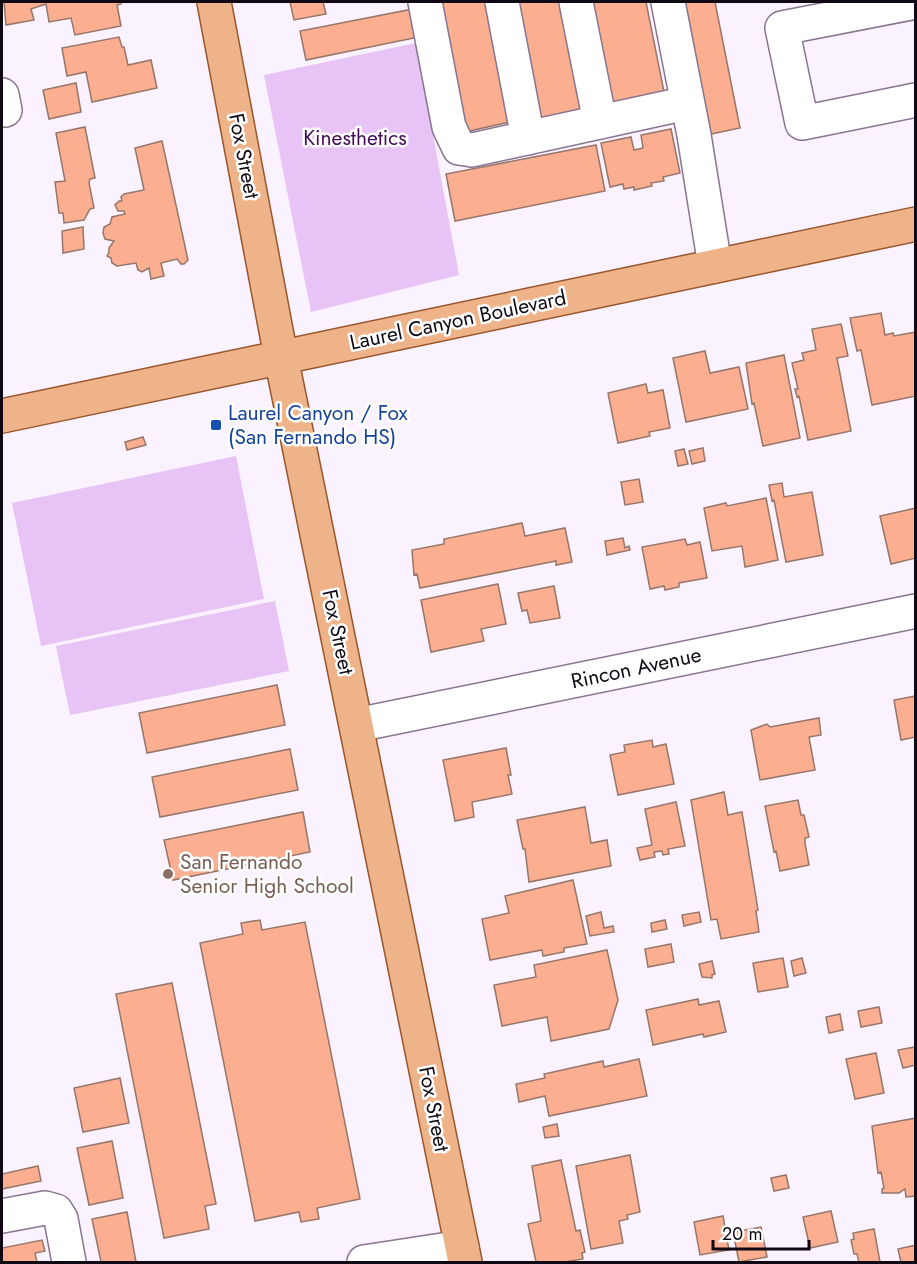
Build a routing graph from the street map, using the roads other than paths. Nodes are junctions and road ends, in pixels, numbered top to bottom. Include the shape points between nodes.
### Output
1 (214, 2) edge
2 (425, 2) edge
3 (502, 2) edge
4 (576, 2) edge
5 (668, 2) edge
6 (915, 2) edge
7 (915, 100) edge
8 (687, 103) junction
9 (600, 122) junction
10 (528, 138) junction
11 (915, 224) edge
12 (715, 266) junction
13 (281, 357) junction
14 (2, 416) edge
15 (915, 611) edge
16 (357, 725) junction
17 (2, 1216) edge
18 (464, 1255) edge
19 (370, 1262) edge
20 (69, 1263) edge

1 - 13 main road, Fox Street
2 - 10 street via 449,127 459,148 472,150
3 - 10 street
4 - 9 street
5 - 8 street
6 - 7 street via 782,28 802,123
8 - 9 street
8 - 12 street
9 - 10 street
11 - 12 main road, Laurel Canyon Boulevard
12 - 13 main road, Laurel Canyon Boulevard
13 - 14 main road, Laurel Canyon Boulevard
13 - 16 main road, Fox Street
15 - 16 street, Rincon Avenue
16 - 18 main road, Fox Street
17 - 20 street via 45,1208 56,1211
18 - 19 street

